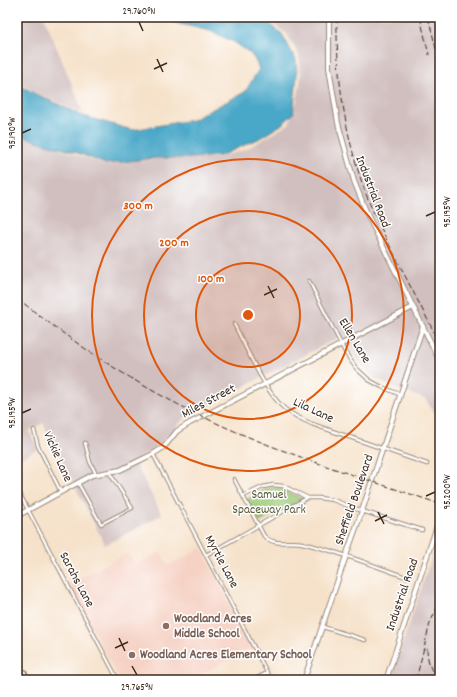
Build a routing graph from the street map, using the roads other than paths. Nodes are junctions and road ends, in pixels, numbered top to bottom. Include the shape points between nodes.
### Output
1 (329, 17) edge
2 (309, 281) dead end
3 (413, 306) junction
4 (234, 324) dead end
5 (423, 326) junction
6 (341, 344) junction
7 (440, 361) edge
8 (265, 384) junction
9 (399, 394) junction
10 (34, 430) dead end
11 (85, 443) dead end
12 (383, 448) junction
13 (153, 454) junction
14 (427, 464) dead end
15 (109, 472) junction
16 (96, 474) junction
17 (234, 479) dead end
18 (78, 483) junction
19 (17, 489) edge
20 (61, 492) junction
21 (243, 496) junction
22 (308, 498) junction
23 (28, 510) junction
24 (362, 511) junction
25 (17, 516) edge
26 (440, 517) edge
27 (258, 525) junction
28 (422, 530) dead end
29 (206, 555) junction
30 (346, 556) junction
31 (406, 577) dead end
32 (323, 627) junction
33 (365, 640) dead end
34 (17, 665) edge
35 (267, 673) junction
36 (25, 680) edge
37 (118, 680) edge
38 (253, 680) edge
39 (271, 680) edge
40 (304, 680) edge
41 (386, 680) edge

1 - 3 street, Industrial Road via 329,68 338,123 354,181 368,216
2 - 6 street, Ellen Lane
3 - 5 street, Industrial Road
3 - 6 street, Miles Street
4 - 8 street, Lila Lane
5 - 7 street, Industrial Road
5 - 9 street, Sheffield Boulevard
6 - 8 street, Miles Street
6 - 9 street, Ellen Lane via 356,368 369,380
8 - 12 street, Lila Lane via 284,409 298,418
8 - 13 street, Miles Street via 177,431 164,447
9 - 12 street, Sheffield Boulevard
10 - 20 street, Vickie Lane via 38,446
11 - 16 street
12 - 14 street, Lila Lane
12 - 24 street, Sheffield Boulevard
13 - 15 street, Miles Street via 120,470
13 - 29 street, Myrtle Lane
15 - 16 street, Miles Street
15 - 18 street via 132,508 101,524
16 - 18 street, Miles Street
17 - 21 street
18 - 20 street, Miles Street
19 - 23 street, Sarahs Lane
20 - 23 street, Miles Street
21 - 22 street via 273,485 283,486
21 - 27 street
22 - 24 street via 333,500
22 - 27 street
23 - 25 street, Miles Street
23 - 37 street, Sarahs Lane
24 - 28 street
24 - 30 street, Sheffield Boulevard
26 - 41 street, Industrial Road
27 - 29 street
27 - 30 street via 268,541 300,542
29 - 35 street, Myrtle Lane
30 - 31 street
30 - 32 street, Sheffield Boulevard
32 - 33 street
32 - 40 street, Sheffield Boulevard
34 - 36 street
35 - 38 street
35 - 39 street, Myrtle Lane

